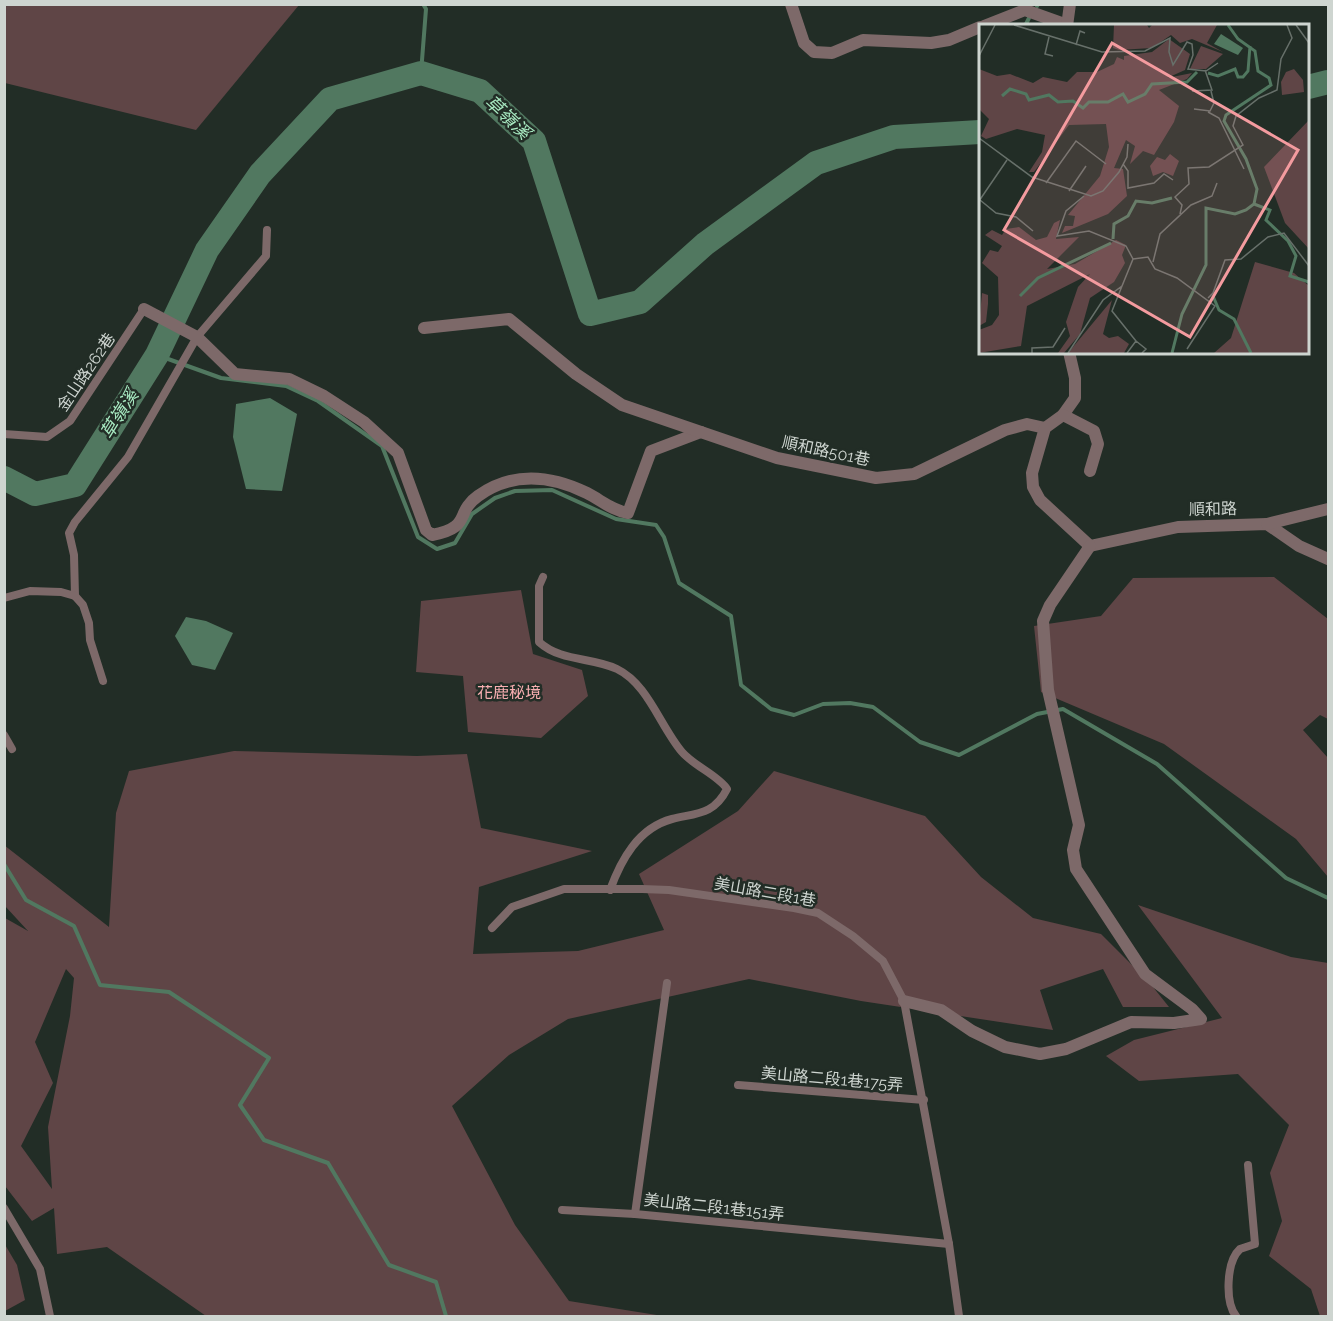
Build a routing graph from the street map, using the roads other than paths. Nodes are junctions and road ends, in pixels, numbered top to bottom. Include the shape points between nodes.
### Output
1 (791, 4) edge
2 (1070, 4) edge
3 (987, 24) edge
4 (1064, 24) edge
5 (1067, 24) edge
6 (979, 27) edge
7 (267, 230) dead end
8 (144, 309) joint
9 (424, 328) dead end
10 (197, 338) junction
11 (1069, 354) edge
12 (1063, 415) junction
13 (1045, 428) junction
14 (701, 432) junction
15 (4, 434) edge
16 (1090, 471) dead end
17 (1329, 509) edge
18 (1267, 524) junction
19 (1090, 546) junction
20 (1329, 559) edge
21 (543, 577) dead end
22 (75, 596) junction
23 (4, 598) edge
24 (103, 681) dead end
25 (4, 735) edge
26 (12, 749) dead end
27 (610, 890) junction
28 (492, 928) dead end
29 (667, 983) dead end
30 (904, 1001) junction
31 (738, 1085) dead end
32 (924, 1100) junction
33 (1248, 1165) dead end
34 (4, 1208) edge
35 (562, 1210) dead end
36 (635, 1214) junction
37 (949, 1244) junction
38 (50, 1317) edge
39 (959, 1317) edge
40 (1236, 1317) edge

1 - 6 street via 804,43 814,52 832,52 863,40 931,43 950,40
2 - 5 street
3 - 4 street via 1025,10
7 - 10 lane via 266,256
8 - 10 street
8 - 15 lane, 金山路262巷 via 70,421 47,437
9 - 14 street, 順和路501巷 via 509,319 576,374 622,405
10 - 14 street via 236,374 289,379 324,396 364,423 398,453 426,530 432,535 452,531 472,500 516,477 551,478 628,513 651,451
10 - 22 lane via 128,457 69,534
11 - 12 street via 1075,398
12 - 13 street
12 - 16 street via 1094,431 1098,444
13 - 14 street, 順和路501巷 via 1027,424 1005,430 914,474 876,478 777,458
13 - 19 street via 1032,473 1033,486 1040,500
17 - 18 street, 順和路
18 - 19 street, 順和路 via 1178,526
18 - 20 street via 1299,546
19 - 30 street via 1043,621 1048,690 1079,825 1073,850 1076,869 1144,974 1201,1019 1131,1022 1066,1049 1040,1054 1005,1047 941,1010
21 - 27 lane via 539,586 539,642 571,658 620,670 642,691 681,751 727,789 720,802 687,818 654,827 635,842 620,862
22 - 23 lane via 30,591
22 - 24 lane via 86,614
25 - 26 lane
27 - 28 lane, 美山路二段1巷 via 564,889 532,898 512,907
27 - 30 lane, 美山路二段1巷 via 669,890 818,914 854,936 883,961
29 - 36 lane, 美山路二段1巷151弄
30 - 32 lane, 美山路二段1巷
31 - 32 lane, 美山路二段1巷175弄
32 - 37 lane, 美山路二段1巷
33 - 40 lane via 1255,1244 1240,1249 1232,1262 1229,1300
34 - 38 lane via 40,1269
35 - 36 lane
36 - 37 lane, 美山路二段1巷151弄
37 - 39 lane, 美山路二段1巷

